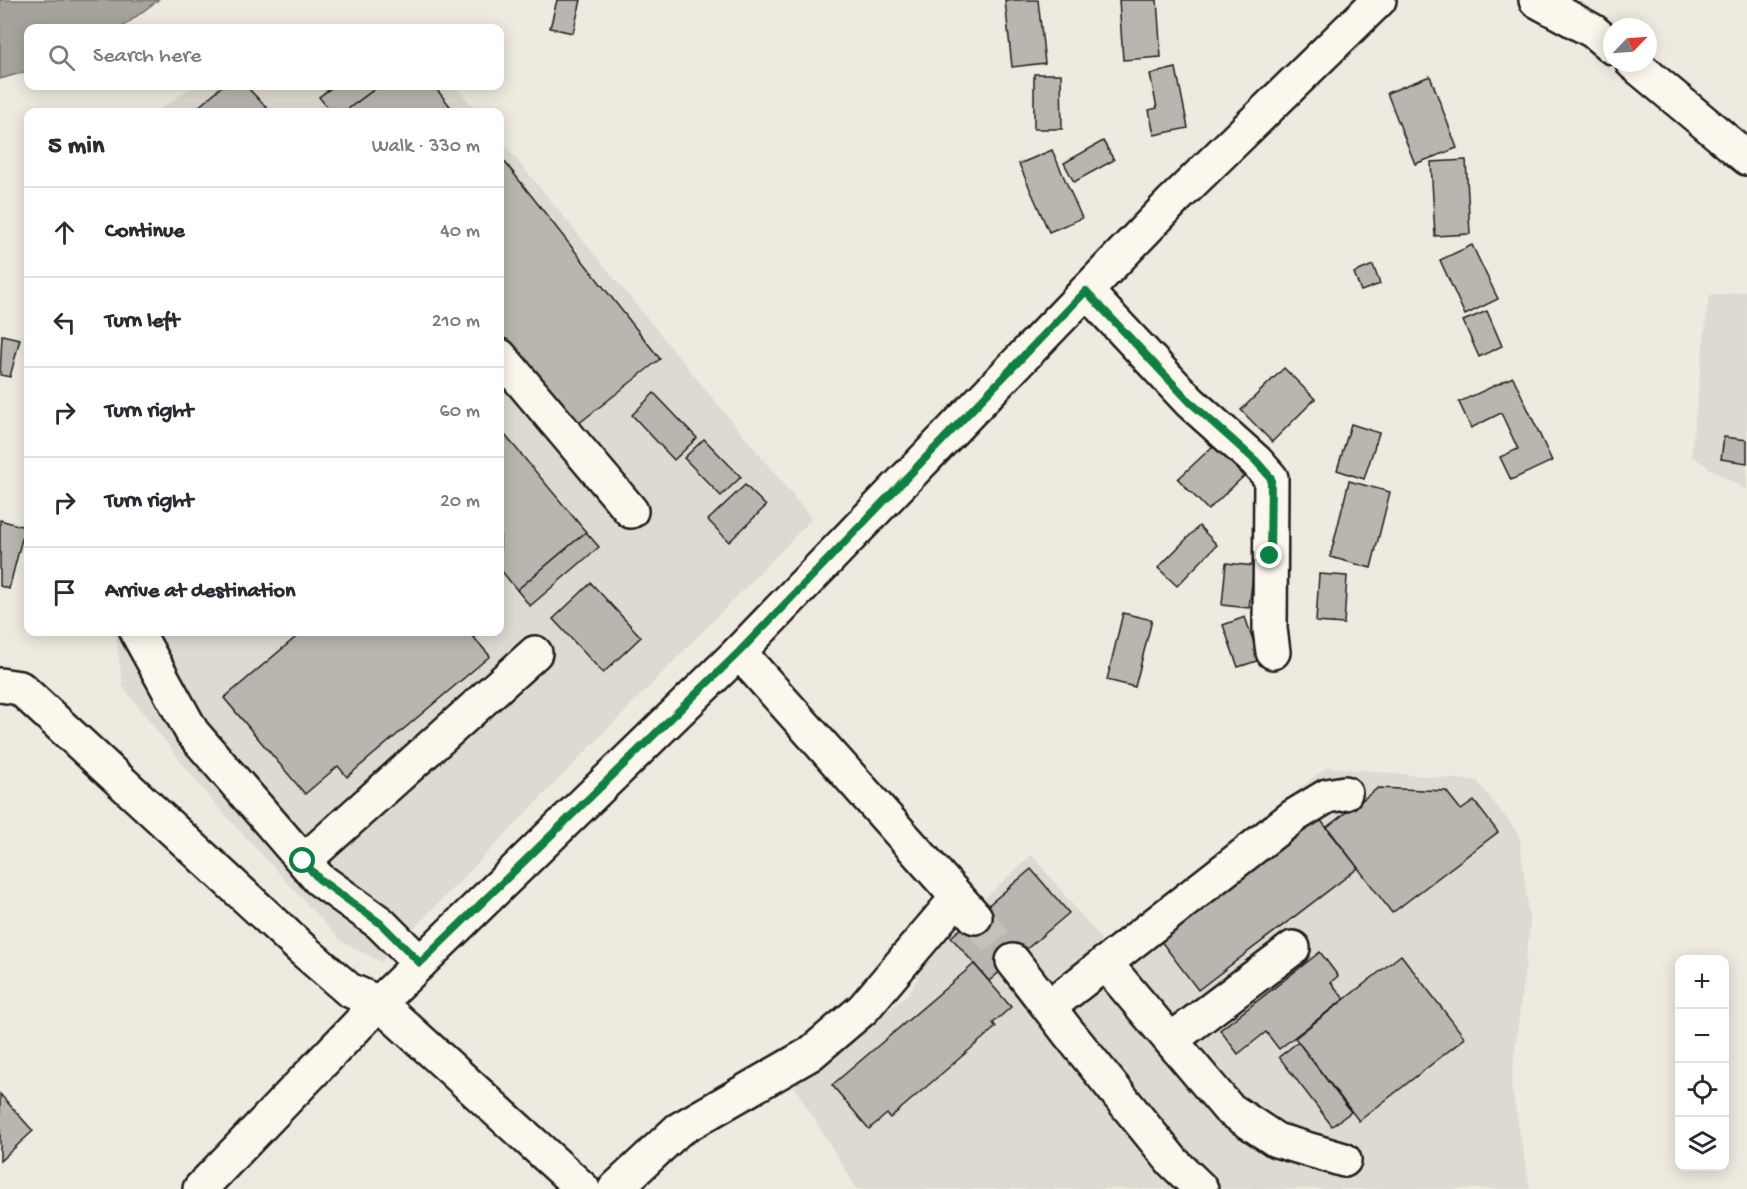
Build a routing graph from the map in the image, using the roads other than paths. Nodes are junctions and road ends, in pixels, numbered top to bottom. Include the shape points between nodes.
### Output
1 (1379, 0) edge
2 (1536, 0) edge
3 (1603, 39) edge
4 (1643, 72) edge
5 (1747, 158) edge
6 (1086, 291) junction
7 (504, 361) edge
8 (631, 512) dead end
9 (139, 636) edge
10 (739, 652) junction
11 (1273, 652) dead end
12 (535, 653) dead end
13 (0, 684) edge
14 (1345, 794) dead end
15 (303, 861) junction
16 (1293, 948) dead end
17 (1013, 961) tunnel mouth
18 (420, 963) junction
19 (1105, 963) junction
20 (379, 1003) junction
21 (1049, 1007) junction
22 (1171, 1040) junction
23 (1344, 1160) dead end
24 (200, 1189) edge
25 (583, 1189) edge
26 (615, 1189) edge
27 (1201, 1189) edge

1 - 6 street
2 - 3 street
4 - 5 street
6 - 10 street
6 - 11 street via 1190,402 1271,478
7 - 8 street
9 - 15 street via 192,732
10 - 18 street
10 - 26 street via 966,907 863,1009 810,1054 678,1130
12 - 15 street
13 - 20 street via 20,688 349,990
14 - 19 street via 1327,796 1294,816
15 - 18 street via 319,879 380,923
16 - 22 street
17 - 21 street
18 - 20 street
19 - 21 street
19 - 22 street
20 - 24 street
20 - 25 street
21 - 27 street via 1173,1162
22 - 23 street via 1228,1108 1276,1140

